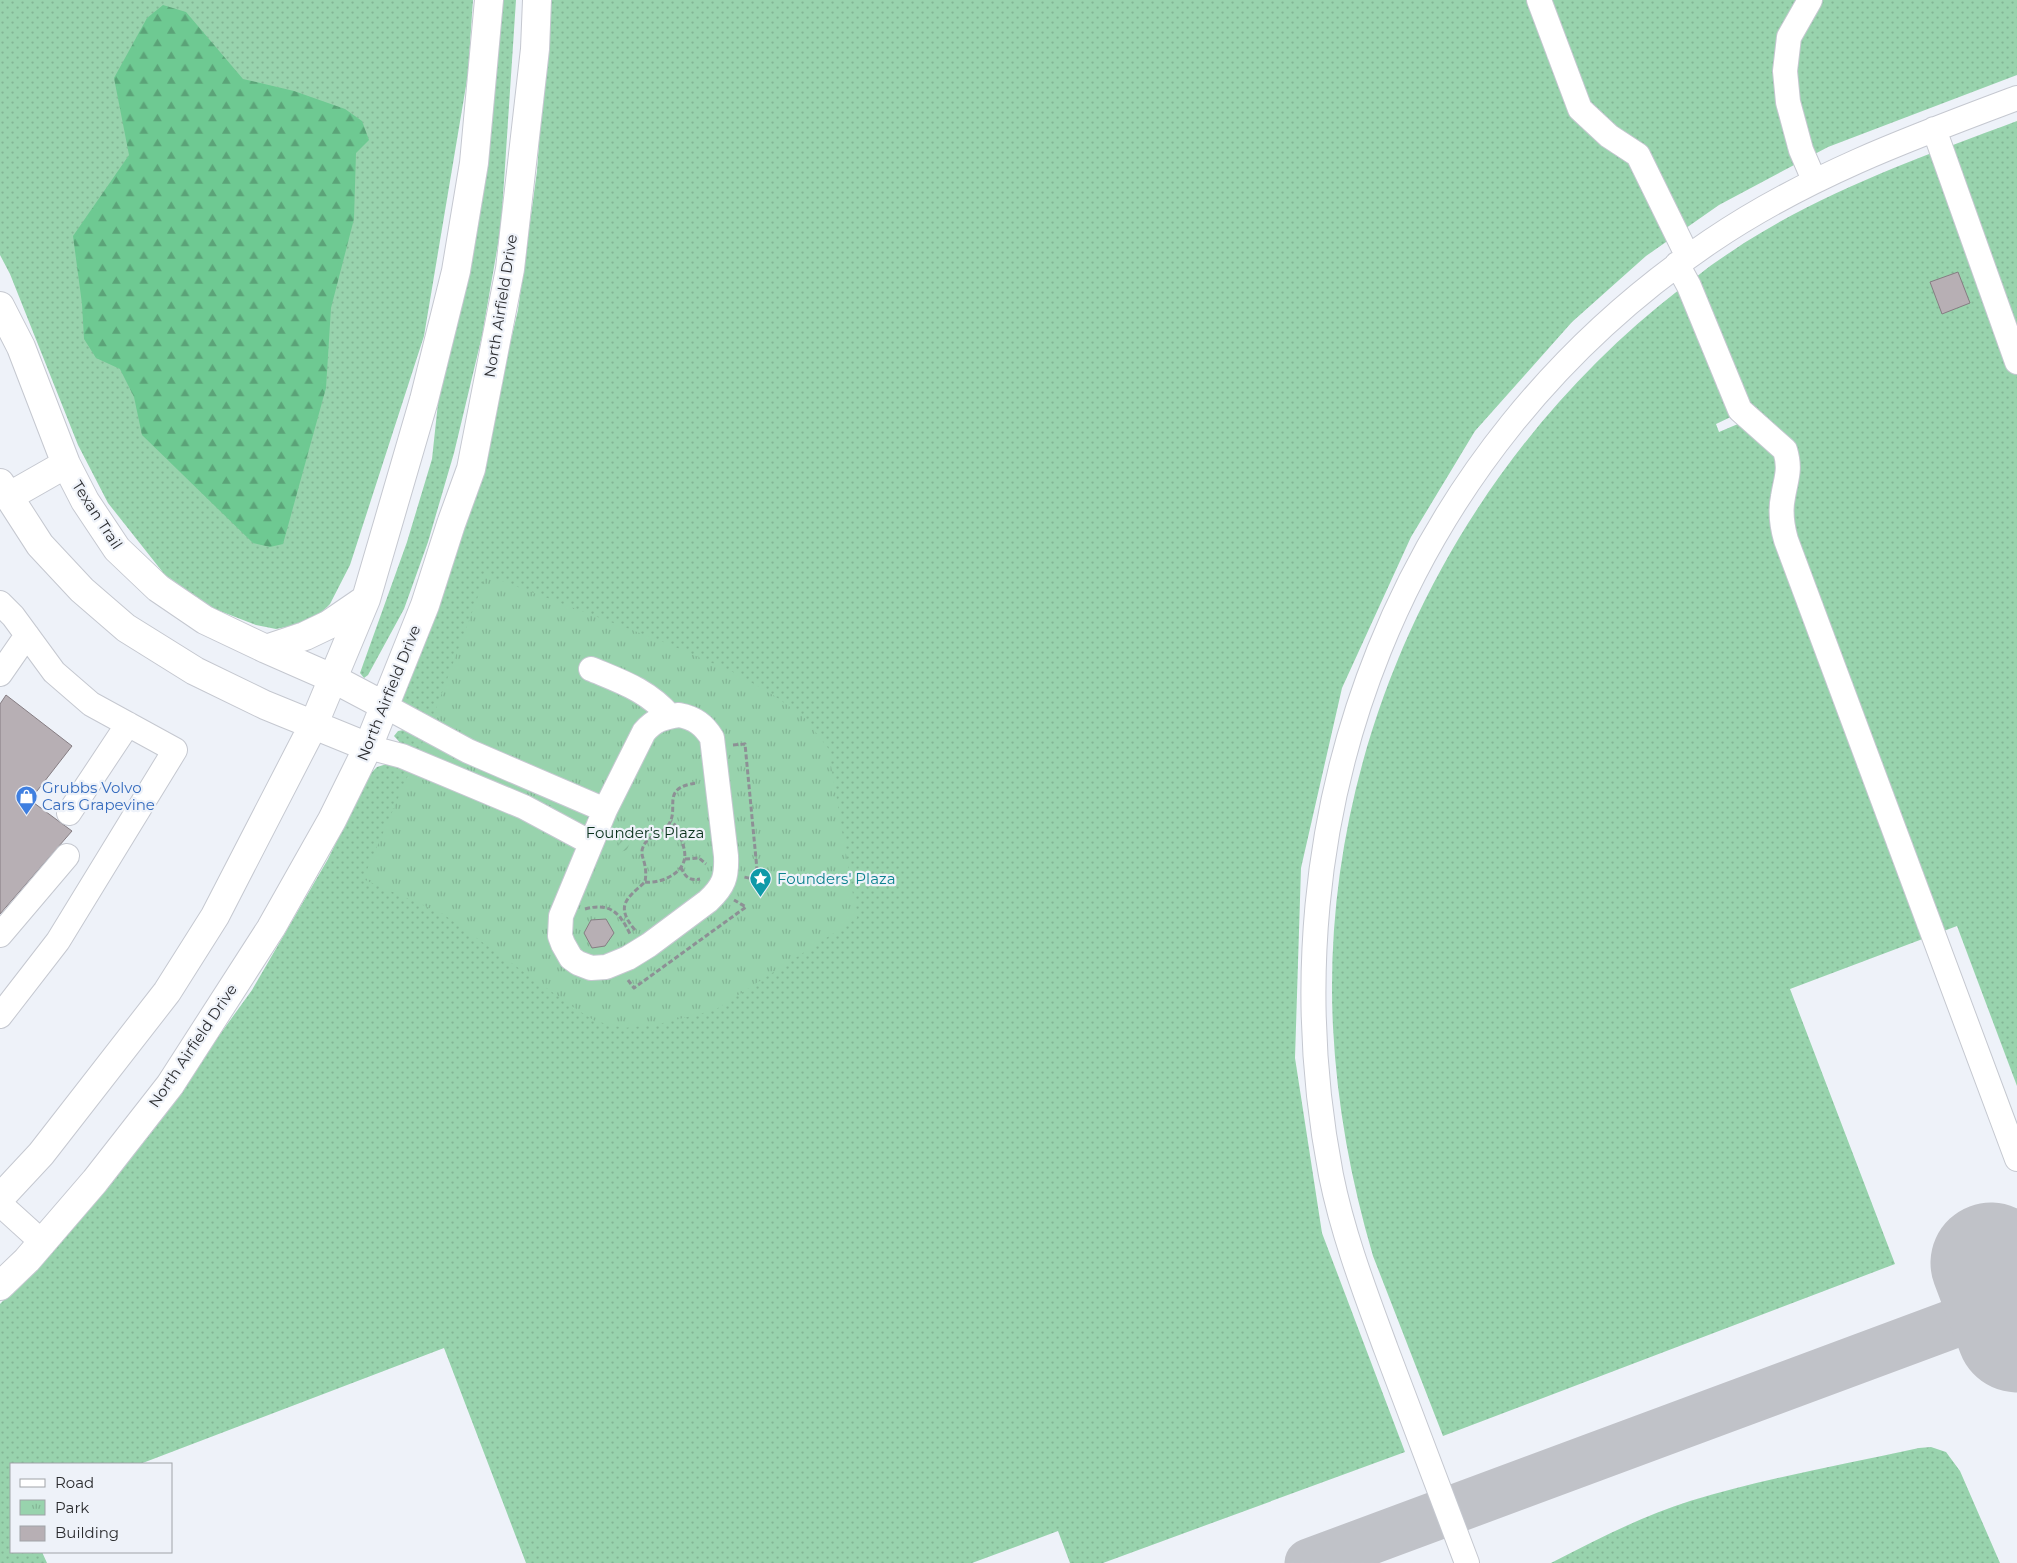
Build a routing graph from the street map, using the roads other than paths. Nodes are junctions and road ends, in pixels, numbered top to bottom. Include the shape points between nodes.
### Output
1 (489, 0) edge
2 (537, 0) edge
3 (1539, 0) edge
4 (1810, 0) edge
5 (2017, 98) edge
6 (1934, 129) junction
7 (1814, 180) junction
8 (1682, 261) junction
9 (0, 306) edge
10 (2017, 362) edge
11 (66, 464) junction
12 (3, 493) edge
13 (366, 599) junction
14 (0, 603) edge
15 (27, 635) junction
16 (266, 649) junction
17 (590, 669) dead end
18 (0, 674) edge
19 (332, 678) junction
20 (383, 705) junction
21 (670, 716) junction
22 (128, 724) junction
23 (313, 726) junction
24 (368, 747) junction
25 (468, 751) junction
26 (454, 778) junction
27 (537, 780) junction
28 (524, 807) junction
29 (605, 810) junction
30 (69, 813) dead end
31 (591, 843) junction
32 (67, 856) dead end
33 (0, 935) edge
34 (0, 1016) edge
35 (2017, 1159) edge
36 (0, 1198) edge
37 (0, 1204) edge
38 (42, 1242) junction
39 (0, 1286) edge
40 (1467, 1563) edge

1 - 13 main road via 474,163 456,270 424,400
2 - 20 main road, North Airfield Drive via 535,49 510,269 471,470 425,605
3 - 8 lane via 1580,109 1609,136 1638,155
4 - 7 lane via 1789,38 1785,71 1788,102 1801,150
5 - 6 lane
6 - 7 lane
6 - 10 lane
7 - 8 lane via 1739,222
8 - 35 lane via 1689,286 1740,410 1786,450 1788,474 1782,515 1786,540
8 - 40 lane via 1635,298 1570,358 1484,459 1455,503 1409,584 1371,669 1345,749 1326,838 1314,931 1313,994 1318,1085 1332,1179 1361,1281
9 - 11 main road, Texan Trail via 21,347
11 - 12 main road
11 - 16 main road, Texan Trail via 85,501 117,549 158,588 205,620
12 - 23 main road via 40,545 82,590 126,628 195,671
13 - 16 main road via 328,625
13 - 19 main road
14 - 15 lane
15 - 18 lane
15 - 22 lane via 54,672 91,704
16 - 19 main road, Texan Trail
17 - 21 lane via 638,688 659,703
19 - 20 main road, Texan Trail
19 - 23 main road
20 - 24 main road, North Airfield Drive
20 - 25 lane
21 - 29 lane via 658,720 644,732
21 - 31 lane via 690,717 707,729 712,738 727,872 718,892 640,940 628,958 598,969 578,963 566,951 560,936 561,916
22 - 30 lane
22 - 34 lane via 175,750 58,941
23 - 24 main road
23 - 36 main road via 215,916 167,992 41,1154
24 - 26 lane via 402,756
24 - 38 main road, North Airfield Drive via 332,820 271,928 170,1085
25 - 26 lane
25 - 27 lane
26 - 28 lane
27 - 28 lane
27 - 29 lane
28 - 31 lane
29 - 31 lane
32 - 33 lane
37 - 38 lane
38 - 39 main road, North Airfield Drive

